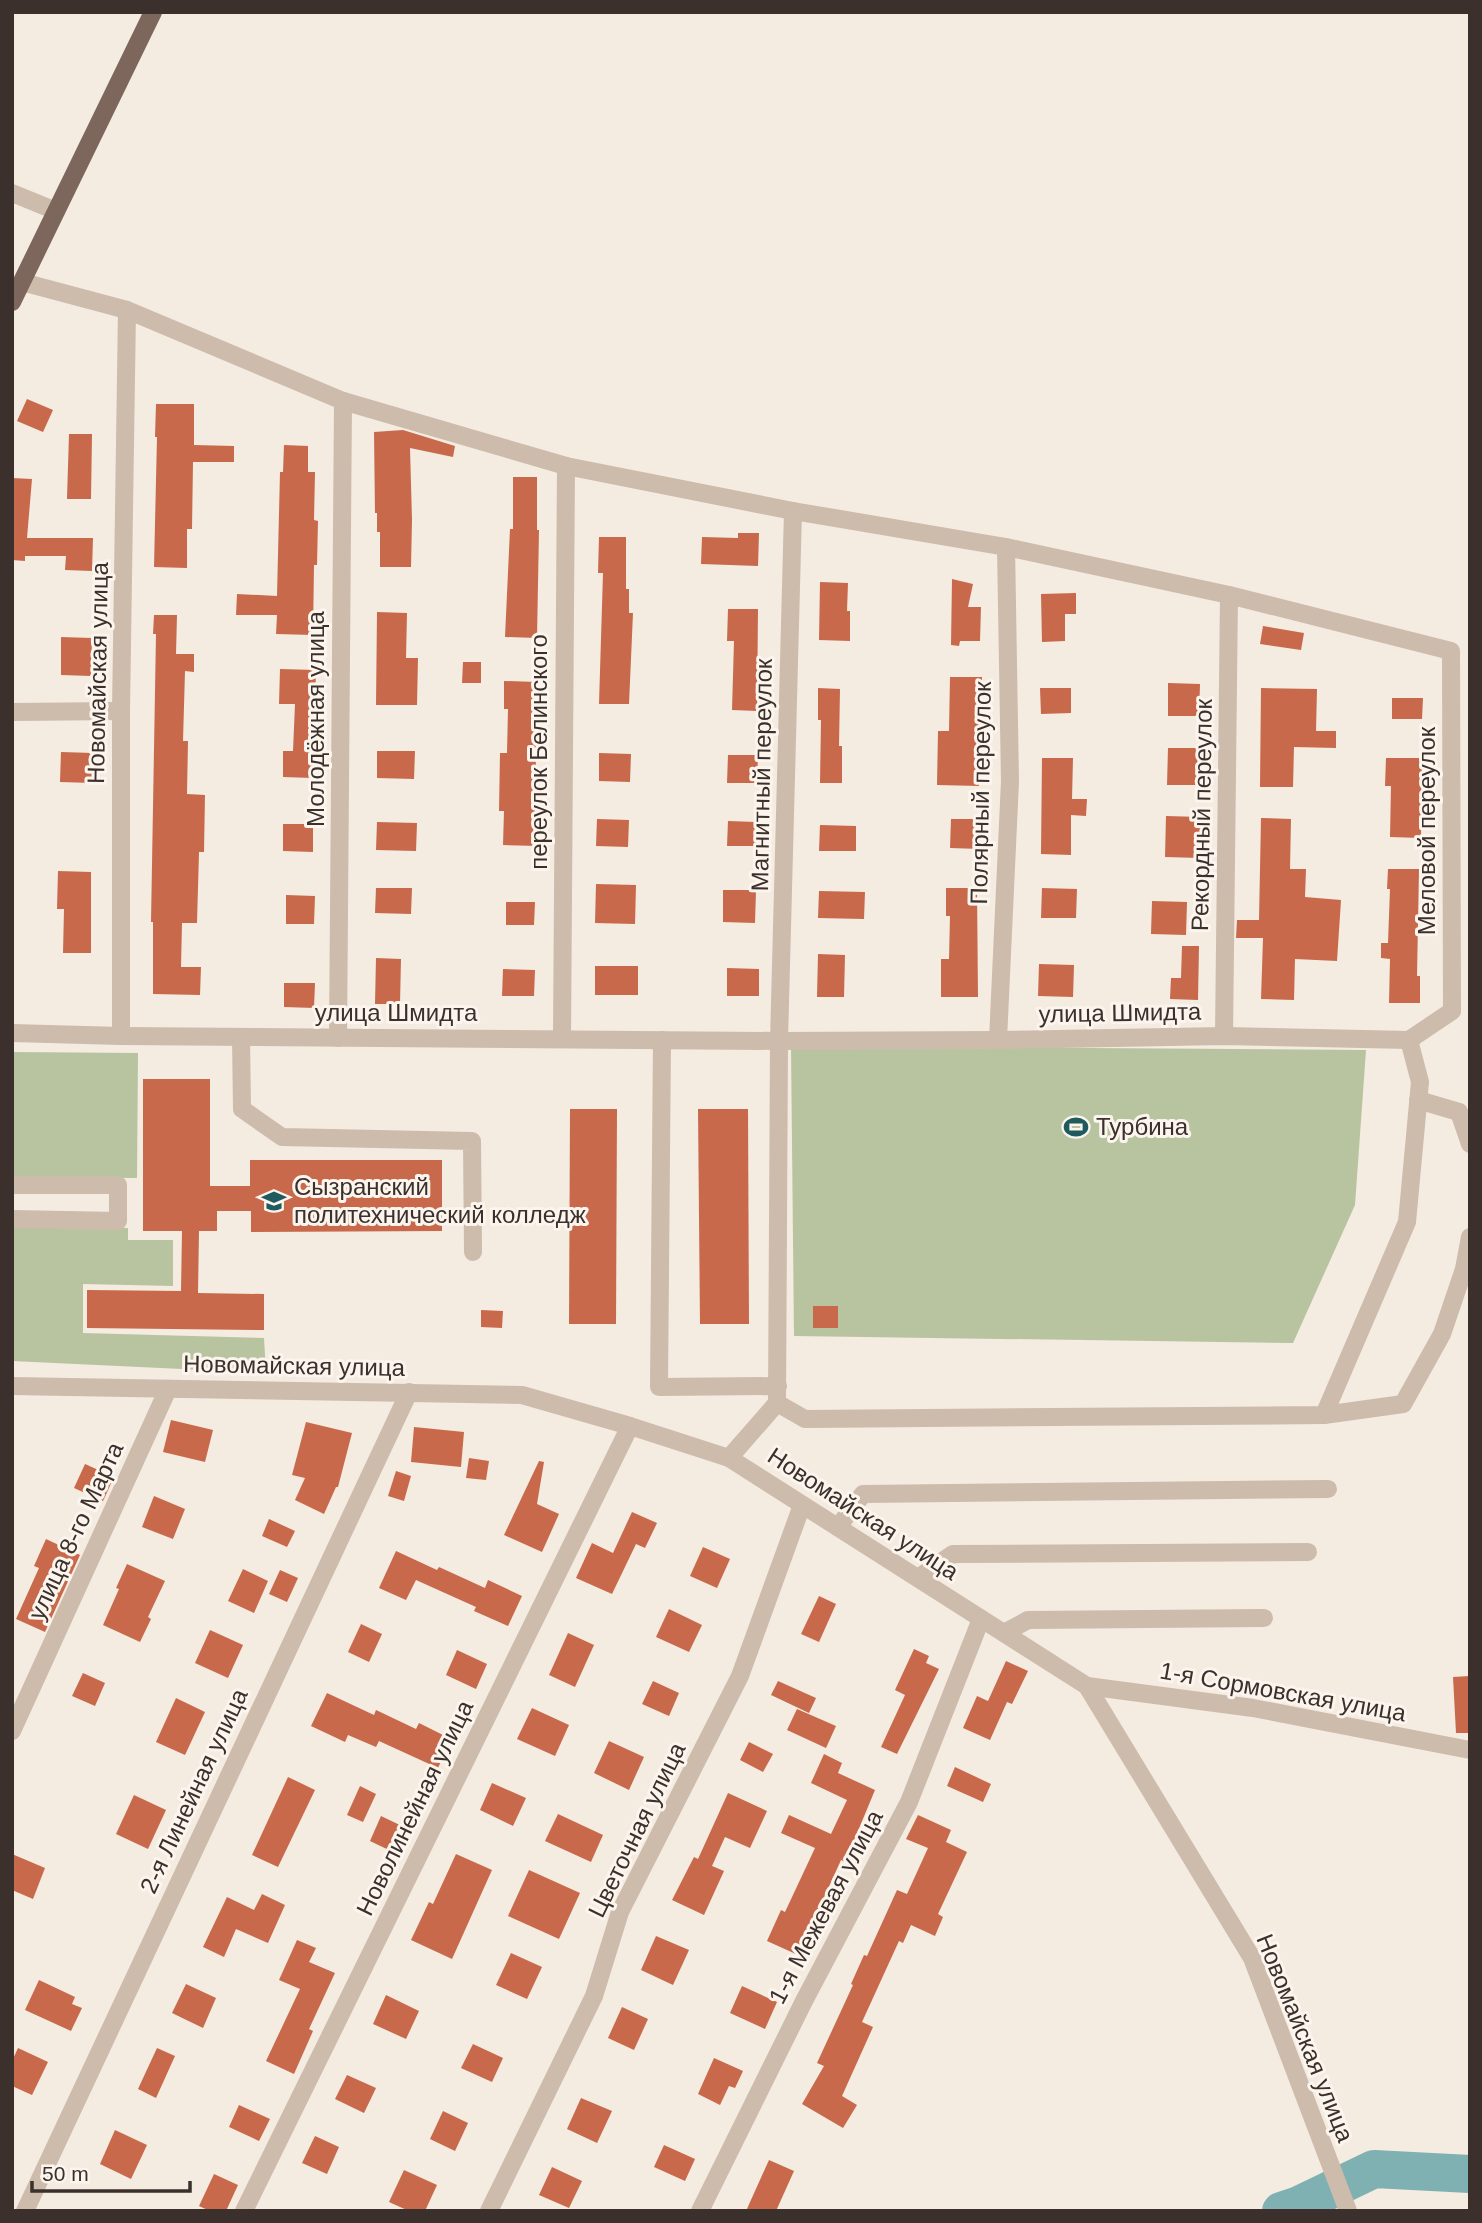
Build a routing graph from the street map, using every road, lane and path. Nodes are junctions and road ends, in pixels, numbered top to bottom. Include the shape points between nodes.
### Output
1 (153, 12) edge
2 (12, 193) edge
3 (56, 211) junction
4 (22, 282) junction
5 (12, 302) edge
6 (127, 310) junction
7 (343, 401) junction
8 (566, 466) junction
9 (793, 511) junction
10 (1006, 547) junction
11 (1229, 595) junction
12 (121, 711) junction
13 (12, 712) edge
14 (12, 1033) edge
15 (1224, 1036) junction
16 (121, 1037) junction
17 (241, 1037) junction
18 (338, 1038) junction
19 (562, 1038) junction
20 (662, 1040) junction
21 (998, 1040) junction
22 (1409, 1040) junction
23 (779, 1041) junction
24 (1418, 1100) junction
25 (1470, 1144) edge
26 (12, 1185) edge
27 (12, 1219) edge
28 (1470, 1237) edge
29 (473, 1252) dead end
30 (12, 1385) edge
31 (168, 1390) junction
32 (408, 1392) junction
33 (777, 1394) junction
34 (1324, 1415) junction
35 (630, 1426) junction
36 (729, 1458) junction
37 (1328, 1489) dead end
38 (802, 1504) junction
39 (838, 1527) junction
40 (1308, 1552) dead end
41 (918, 1578) junction
42 (1264, 1618) dead end
43 (981, 1619) junction
44 (1004, 1633) junction
45 (1087, 1686) junction
46 (12, 1731) edge
47 (1470, 1750) edge
48 (25, 2211) edge
49 (244, 2211) edge
50 (489, 2211) edge
51 (700, 2211) edge
52 (1348, 2211) edge

1 - 3 main road
2 - 3 street
3 - 4 main road
4 - 5 main road
4 - 6 street
6 - 7 street
6 - 12 street, Новомайская улица
7 - 8 street
7 - 18 street, Молодёжная улица
8 - 9 street
8 - 19 street, переулок Белинского
9 - 10 street
9 - 23 street, Магнитный переулок
10 - 11 street
10 - 21 street, Полярный переулок via 1010,781
11 - 15 street, Рекордный переулок
11 - 22 street, Меловой переулок via 1451,651 1452,1012
12 - 13 street
12 - 16 street, Новомайская улица
14 - 16 street, улица Шмидта
15 - 21 street, улица Шмидта
15 - 22 street, улица Шмидта
16 - 17 street, улица Шмидта
17 - 18 street, улица Шмидта
17 - 29 street via 242,1109 282,1137 471,1141
18 - 19 street, улица Шмидта
19 - 20 street, улица Шмидта
20 - 23 street, улица Шмидта
20 - 33 street via 659,1387
21 - 23 street, улица Шмидта
22 - 24 street via 1420,1082
23 - 33 street
24 - 25 street via 1459,1112
24 - 34 street via 1407,1222
26 - 27 street via 118,1185 118,1221
28 - 34 street via 1442,1334 1403,1404
30 - 31 street, Новомайская улица
31 - 32 street, Новомайская улица
31 - 46 street, улица 8-го Марта
32 - 35 street, Новомайская улица via 522,1395
32 - 48 street, 2-я Линейная улица
33 - 34 street via 805,1419
33 - 36 street
35 - 36 street, Новомайская улица
35 - 49 street, Новолинейная улица
36 - 38 street, Новомайская улица
37 - 39 street via 863,1494
38 - 39 street, Новомайская улица
38 - 50 street, Цветочная улица via 740,1676 620,1912 594,1996
39 - 41 street, Новомайская улица
40 - 41 street via 953,1554
41 - 43 street, Новомайская улица
42 - 44 street via 1028,1620
43 - 44 street, Новомайская улица
43 - 51 street, 1-я Межевая улица via 909,1802
44 - 45 street, Новомайская улица
45 - 47 street, 1-я Сормовская улица via 1253,1708
45 - 52 street, Новомайская улица via 1252,1958

